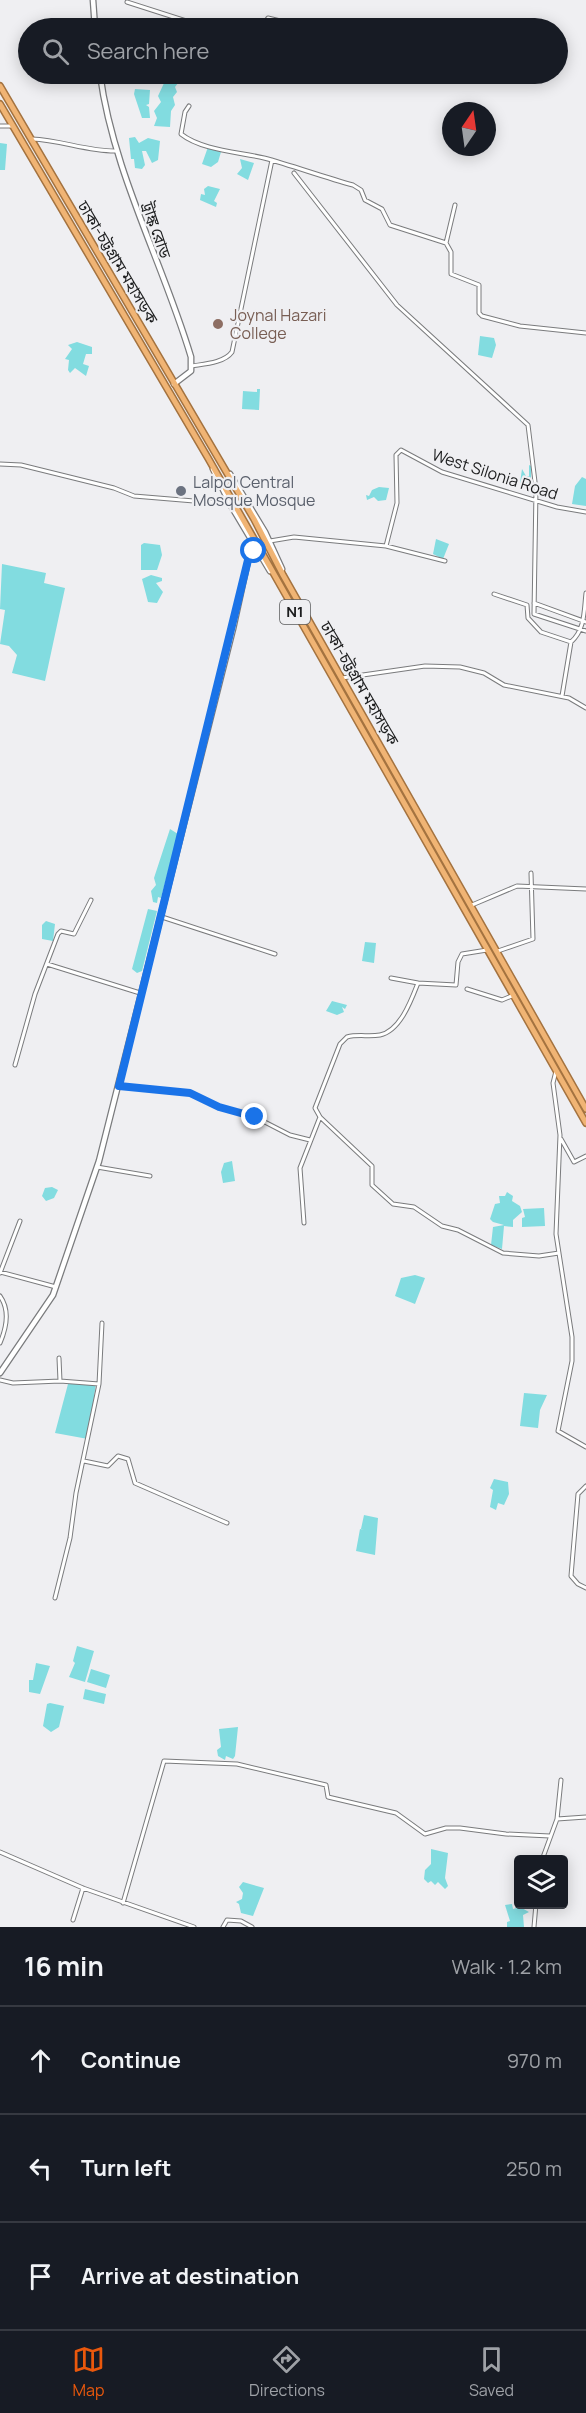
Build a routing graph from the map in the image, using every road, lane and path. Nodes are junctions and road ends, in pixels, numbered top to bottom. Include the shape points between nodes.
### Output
1 (93, 0) edge
2 (121, 0) edge
3 (127, 1) edge
4 (94, 18) edge
5 (178, 18) edge
6 (102, 84) edge
7 (0, 86) edge
8 (0, 104) edge
9 (189, 106) dead end
10 (0, 126) edge
11 (13, 126) junction
12 (30, 139) junction
13 (118, 151) junction
14 (272, 160) junction
15 (294, 173) dead end
16 (454, 205) dead end
17 (446, 243) junction
18 (140, 326) junction
19 (132, 331) junction
20 (586, 333) edge
21 (148, 340) junction
22 (139, 344) junction
23 (192, 366) junction
24 (173, 384) junction
25 (186, 406) junction
26 (178, 410) junction
27 (0, 464) edge
28 (220, 464) junction
29 (212, 466) junction
30 (535, 500) junction
31 (230, 504) junction
32 (586, 512) edge
33 (270, 541) junction
34 (252, 542) junction
35 (386, 546) junction
36 (258, 553) junction
37 (249, 556) junction
38 (445, 561) dead end
39 (284, 577) junction
40 (277, 579) junction
41 (586, 593) edge
42 (494, 594) dead end
43 (534, 603) junction
44 (584, 621) edge
45 (581, 630) junction
46 (586, 631) edge
47 (571, 642) junction
48 (341, 678) junction
49 (562, 696) junction
50 (586, 708) edge
51 (421, 816) junction
52 (413, 821) junction
53 (427, 827) junction
54 (419, 831) junction
55 (531, 873) dead end
56 (531, 885) junction
57 (586, 889) edge
58 (91, 900) dead end
59 (472, 905) junction
60 (162, 917) junction
61 (488, 950) junction
62 (498, 951) junction
63 (275, 954) dead end
64 (47, 964) junction
65 (391, 978) dead end
66 (418, 983) junction
67 (467, 989) dead end
68 (141, 993) junction
69 (514, 995) junction
70 (15, 1065) dead end
71 (557, 1070) junction
72 (119, 1086) junction
73 (586, 1109) edge
74 (320, 1117) junction
75 (586, 1123) edge
76 (560, 1138) junction
77 (310, 1140) junction
78 (586, 1156) edge
79 (97, 1167) junction
80 (150, 1176) dead end
81 (20, 1221) dead end
82 (304, 1223) dead end
83 (559, 1253) junction
84 (0, 1272) edge
85 (56, 1287) junction
86 (0, 1296) edge
87 (102, 1323) dead end
88 (0, 1343) edge
89 (59, 1358) dead end
90 (0, 1373) edge
91 (0, 1380) edge
92 (60, 1381) junction
93 (99, 1383) junction
94 (586, 1447) edge
95 (84, 1461) junction
96 (586, 1486) edge
97 (227, 1523) dead end
98 (586, 1588) edge
99 (55, 1598) dead end
100 (561, 1780) dead end
101 (586, 1817) edge
102 (557, 1819) junction
103 (550, 1836) junction
104 (0, 1852) edge
105 (544, 1855) edge
106 (83, 1888) junction
107 (123, 1903) junction
108 (536, 1909) edge
109 (73, 1920) dead end
110 (194, 1927) edge
111 (223, 1927) edge
112 (252, 1927) edge
113 (534, 1927) edge

1 - 4 main road
2 - 3 street
3 - 5 street
6 - 13 main road, ট্রাঙ্ক রোড
7 - 12 highway, ঢাকা-চট্টগ্রাম মহাসড়ক / N1
8 - 11 highway, ঢাকা-চট্টগ্রাম মহাসড়ক / N1
9 - 14 street via 181,134 187,139
10 - 11 street
11 - 19 highway, ঢাকা-চট্টগ্রাম মহাসড়ক / N1
12 - 13 street
12 - 18 highway, ঢাকা-চট্টগ্রাম মহাসড়ক / N1
13 - 23 main road, ট্রাঙ্ক রোড
14 - 17 street via 353,185 361,190 365,200 382,209 390,225
14 - 23 street via 232,352 216,362
15 - 30 street via 397,305 528,425
16 - 17 street
17 - 20 street via 451,252 451,274 479,285 482,316 520,326
18 - 19 highway via 138,332
18 - 21 highway, ঢাকা-চট্টগ্রাম মহাসড়ক / N1
19 - 22 highway, ঢাকা-চট্টগ্রাম মহাসড়ক / N1
21 - 22 highway via 141,337
21 - 24 highway, ঢাকা-চট্টগ্রাম মহাসড়ক / N1
22 - 26 highway, ঢাকা-চট্টগ্রাম মহাসড়ক / N1
23 - 24 main road
24 - 25 highway, ঢাকা-চট্টগ্রাম মহাসড়ক / N1
25 - 26 highway
25 - 28 highway, ঢাকা-চট্টগ্রাম মহাসড়ক / N1
26 - 29 highway, ঢাকা-চট্টগ্রাম মহাসড়ক / N1
27 - 31 street via 21,465 134,496
28 - 33 main road via 242,491
28 - 39 highway, ঢাকা-চট্টগ্রাম মহাসড়ক / N1
29 - 31 main road
29 - 40 highway, ঢাকা-চট্টগ্রাম মহাসড়ক / N1
30 - 32 street, West Silonia Road
30 - 35 street, West Silonia Road via 442,472 401,450 396,455 396,503
30 - 43 street
31 - 34 main road
33 - 35 street via 294,537
33 - 39 main road
34 - 36 main road
34 - 37 main road
35 - 38 street
36 - 37 main road via 254,551
36 - 40 main road
37 - 60 main road
39 - 48 highway, ঢাকা-চট্টগ্রাম মহাসড়ক / N1
40 - 52 highway, ঢাকা-চট্টগ্রাম মহাসড়ক / N1
41 - 44 street
42 - 47 street via 527,604 528,618 541,632
43 - 44 street
43 - 45 street via 534,614
44 - 45 street
45 - 46 street
45 - 47 street
47 - 49 street
48 - 49 street via 449,666 484,673 504,685
48 - 51 highway, ঢাকা-চট্টগ্রাম মহাসড়ক / N1
49 - 50 street
51 - 52 highway via 419,821
51 - 53 highway, ঢাকা-চট্টগ্রাম মহাসড়ক / N1
52 - 54 highway, ঢাকা-চট্টগ্রাম মহাসড়ক / N1
53 - 54 highway via 421,824
53 - 59 highway, ঢাকা-চট্টগ্রাম মহাসড়ক / N1
54 - 61 highway, ঢাকা-চট্টগ্রাম মহাসড়ক / N1
55 - 56 street
56 - 57 street
56 - 59 street via 517,886
56 - 62 street via 533,939
58 - 64 street via 74,934 58,934
59 - 62 highway, ঢাকা-চট্টগ্রাম মহাসড়ক / N1
60 - 63 street
60 - 68 main road
61 - 66 street via 462,954 456,986
61 - 69 highway, ঢাকা-চট্টগ্রাম মহাসড়ক / N1
62 - 73 highway, ঢাকা-চট্টগ্রাম মহাসড়ক / N1
64 - 68 street
64 - 70 street
65 - 66 street
66 - 74 street via 393,1030 381,1035 350,1036 340,1044 315,1104
67 - 69 street via 502,1000
68 - 72 main road
69 - 71 highway, ঢাকা-চট্টগ্রাম মহাসড়ক / N1
71 - 75 highway, ঢাকা-চট্টগ্রাম মহাসড়ক / N1
71 - 76 street via 552,1083
72 - 77 street via 190,1093
72 - 79 main road
74 - 77 street
74 - 83 street via 372,1166 372,1185 393,1204 414,1207 442,1226 502,1253
76 - 78 street via 574,1162
76 - 83 street via 556,1234
77 - 82 street via 300,1168
79 - 80 street
79 - 85 main road
81 - 84 street
83 - 94 street via 572,1361 558,1431
84 - 85 street
85 - 90 main road
86 - 88 street via 6,1317
87 - 93 street
89 - 92 street
91 - 92 street
92 - 93 street
93 - 95 street
95 - 97 street via 108,1466 118,1456 129,1459 135,1483
95 - 99 street
96 - 98 street via 578,1494 571,1576
100 - 102 street
101 - 102 street
102 - 103 street
103 - 105 street
103 - 107 street via 460,1828 425,1834 396,1813 328,1797 326,1785 237,1764 164,1761
104 - 106 street
106 - 107 street
106 - 109 street
107 - 110 street
108 - 113 street
111 - 112 street via 232,1919

